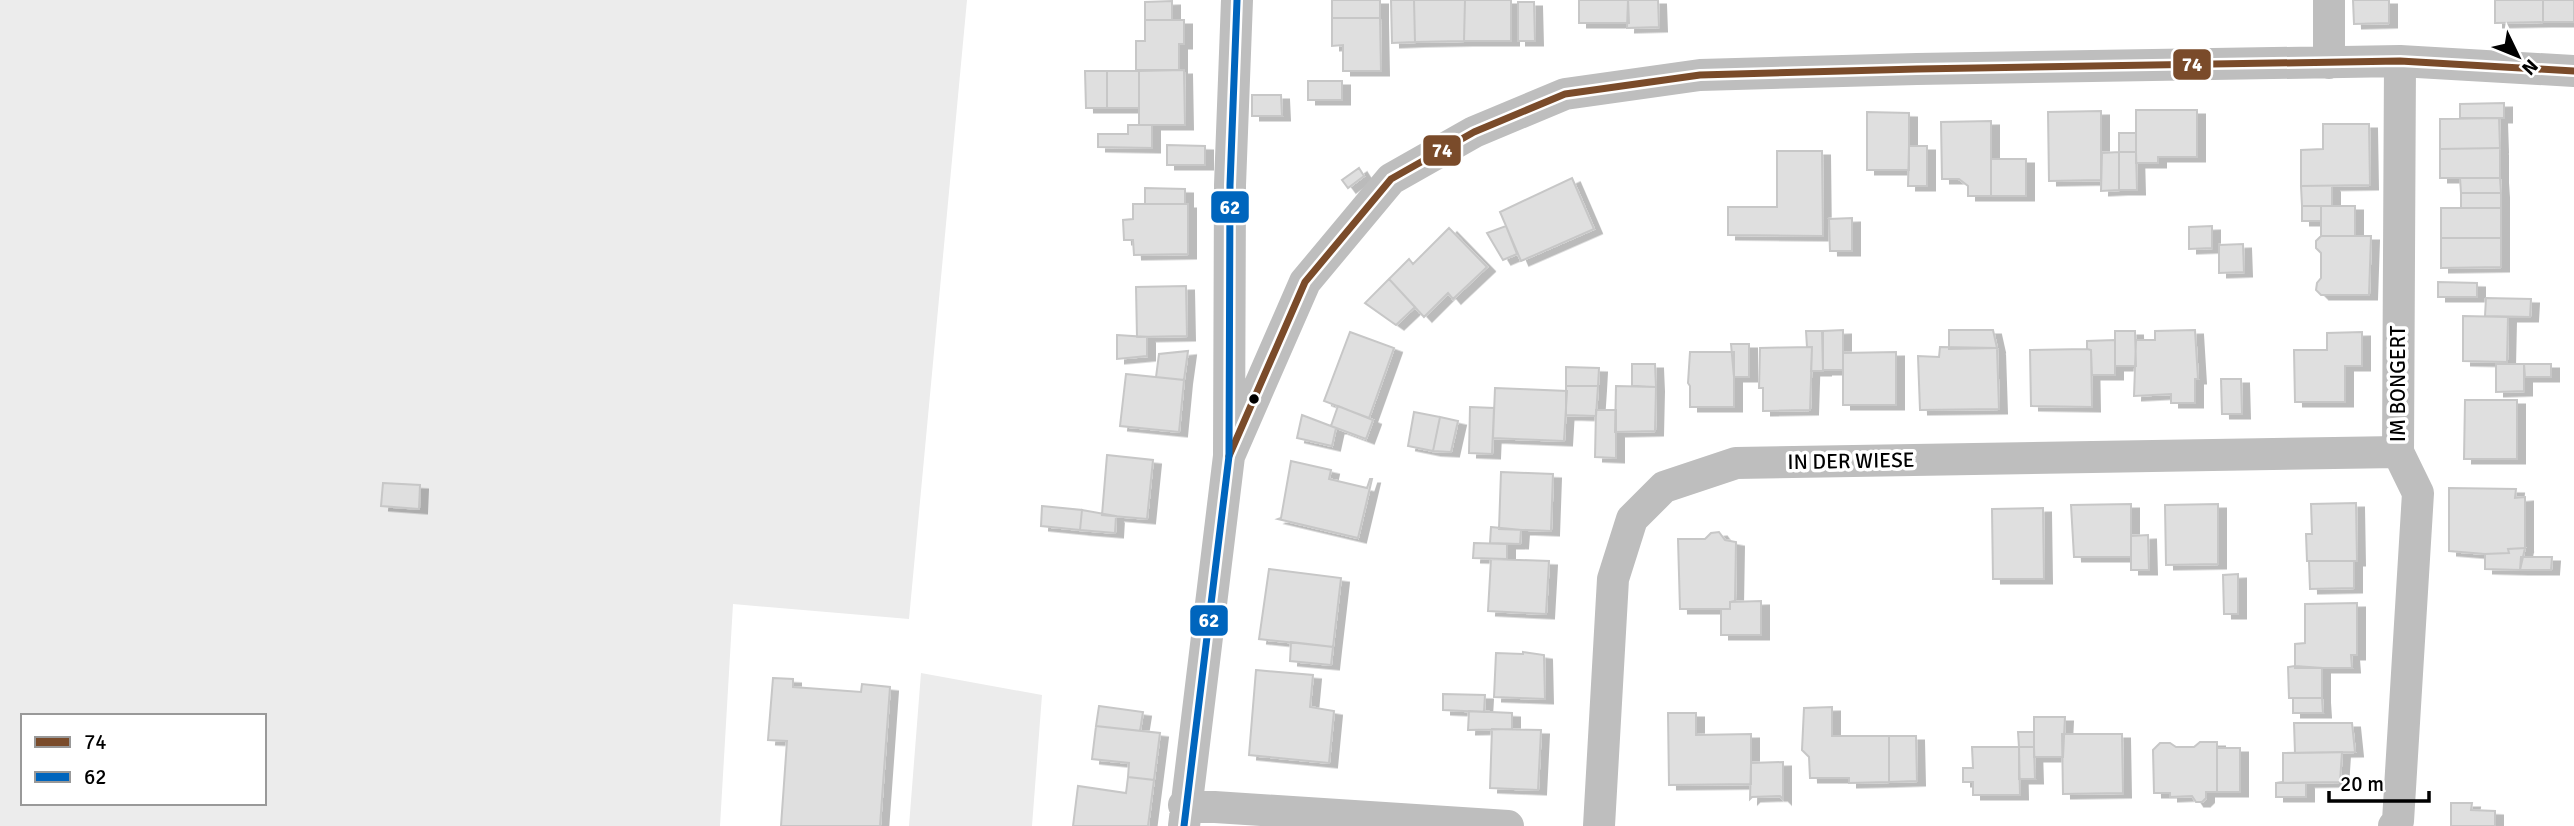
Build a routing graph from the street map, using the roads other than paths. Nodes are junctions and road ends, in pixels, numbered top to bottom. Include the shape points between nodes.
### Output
1 (1237, 0) edge
2 (2329, 0) edge
3 (2400, 61) junction
4 (2329, 63) junction
5 (2574, 71) edge
6 (2398, 452) junction
7 (1229, 456) junction
8 (1184, 816) edge
9 (1508, 826) edge
10 (1599, 826) edge
11 (2394, 826) edge

1 - 7 street via 1230,185
2 - 4 street
3 - 4 street
3 - 5 street
3 - 6 street, IM BONGERT
4 - 7 street via 1700,75 1565,94 1474,132 1391,179 1305,282
6 - 10 street, IN DER WIESE via 1736,463 1664,487 1632,519 1613,579
6 - 11 street, IM BONGERT via 2418,493 2398,821
7 - 8 street
8 - 9 street

